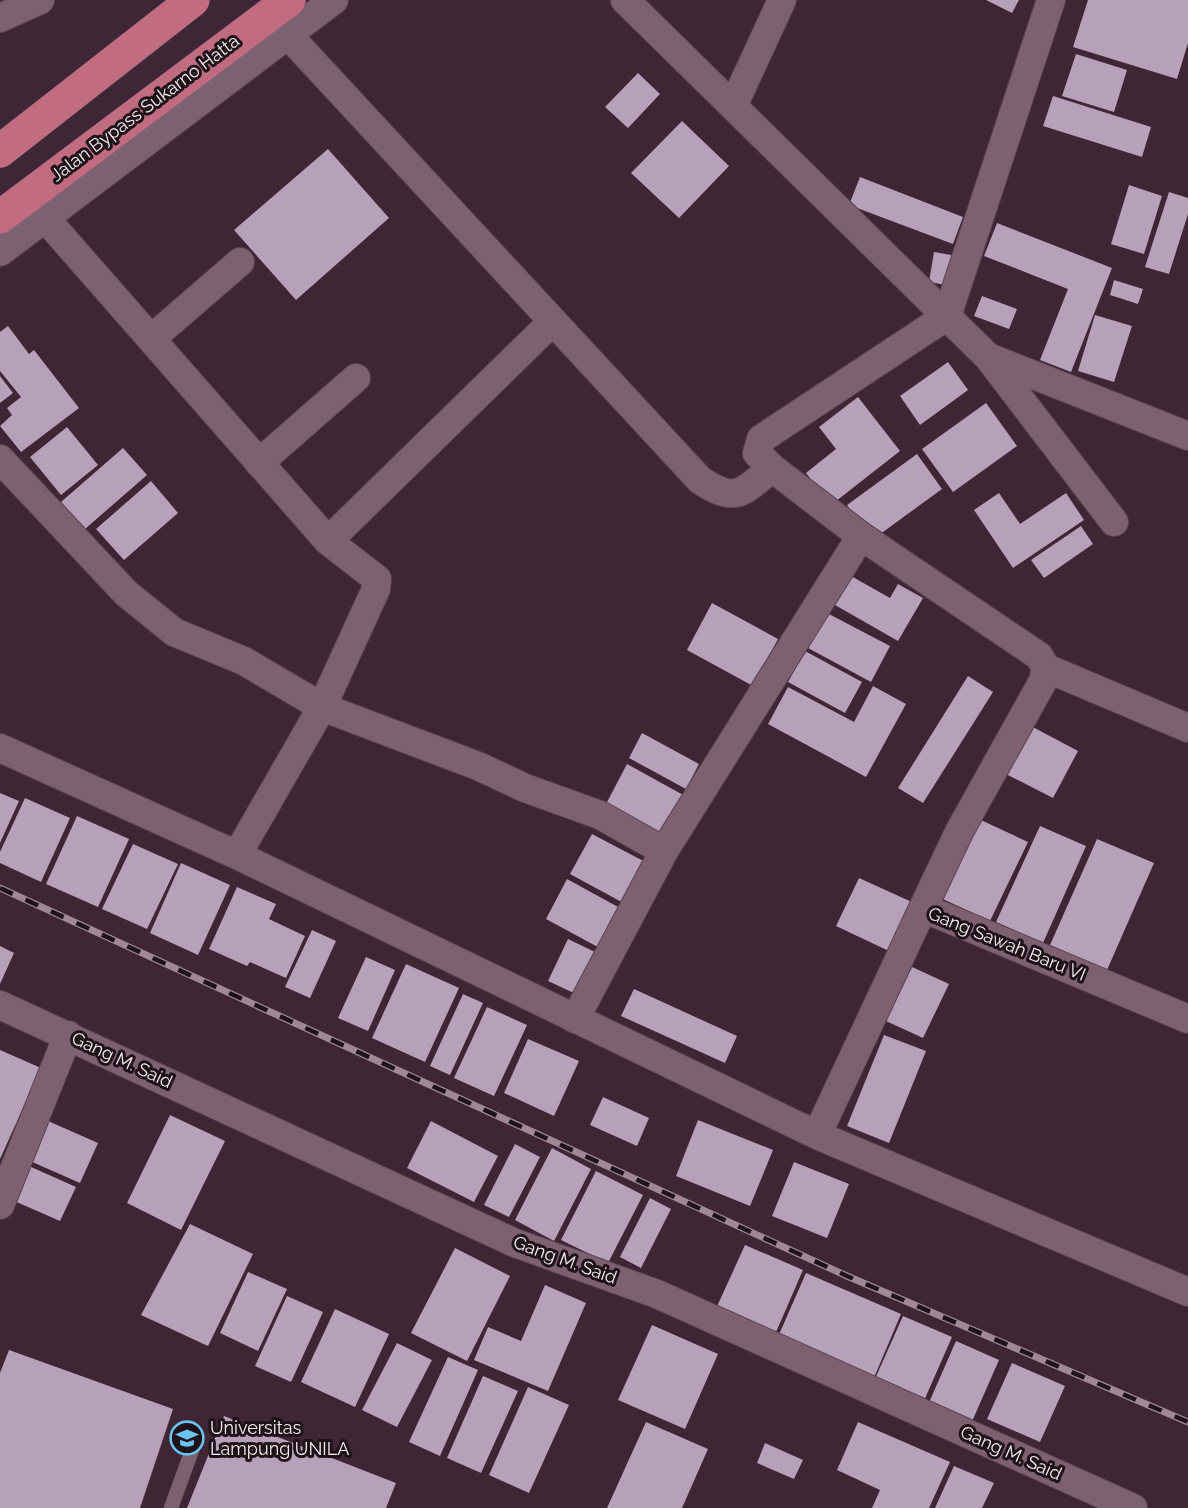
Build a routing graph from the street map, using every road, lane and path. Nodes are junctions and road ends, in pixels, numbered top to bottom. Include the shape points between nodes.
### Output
1 (40, 0) edge
2 (193, 0) edge
3 (289, 0) edge
4 (334, 0) edge
5 (625, 0) edge
6 (782, 0) edge
7 (1051, 0) edge
8 (0, 18) edge
9 (288, 35) junction
10 (733, 106) junction
11 (0, 151) edge
12 (0, 217) edge
13 (45, 218) junction
14 (0, 252) edge
15 (240, 262) dead end
16 (947, 316) junction
17 (552, 322) junction
18 (151, 339) junction
19 (988, 357) junction
20 (356, 378) dead end
21 (1188, 436) edge
22 (0, 459) edge
23 (260, 463) junction
24 (772, 468) junction
25 (1114, 522) dead end
26 (861, 536) junction
27 (328, 541) junction
28 (1046, 668) junction
29 (322, 706) junction
30 (1188, 728) edge
31 (0, 748) edge
32 (664, 851) junction
33 (237, 855) junction
34 (923, 908) junction
35 (0, 1005) edge
36 (575, 1019) junction
37 (1188, 1019) edge
38 (68, 1035) junction
39 (817, 1135) junction
40 (0, 1205) edge
41 (1188, 1292) edge
42 (195, 1442) dead end
43 (171, 1508) edge
44 (1133, 1508) edge

1 - 8 street
2 - 11 highway
3 - 12 highway, Jalan Bypass Sukarno Hatta
4 - 9 street
5 - 10 street
6 - 10 street
7 - 16 street
9 - 13 street
9 - 17 street
10 - 16 street
13 - 14 street
13 - 18 street
15 - 18 street
16 - 19 street
16 - 24 street via 761,439 758,453
17 - 24 street via 700,480 720,493 732,495
17 - 27 street
18 - 23 street
19 - 21 street
19 - 25 street
20 - 23 street
22 - 29 street via 126,593 174,632 244,662
23 - 27 street
24 - 26 street
26 - 28 street via 1039,656
26 - 32 street
27 - 29 street via 377,579 376,589
28 - 30 street
28 - 34 street via 1043,681
29 - 32 street via 600,815
29 - 33 street
31 - 33 street
32 - 36 street
33 - 36 street
34 - 37 street, Gang Sawah Baru VI
34 - 39 street, Gang Sawah Baru VI
35 - 38 street, Gang M. Said
36 - 39 street
38 - 40 street
38 - 44 street, Gang M. Said via 515,1243 657,1294
39 - 41 street
42 - 43 lane

